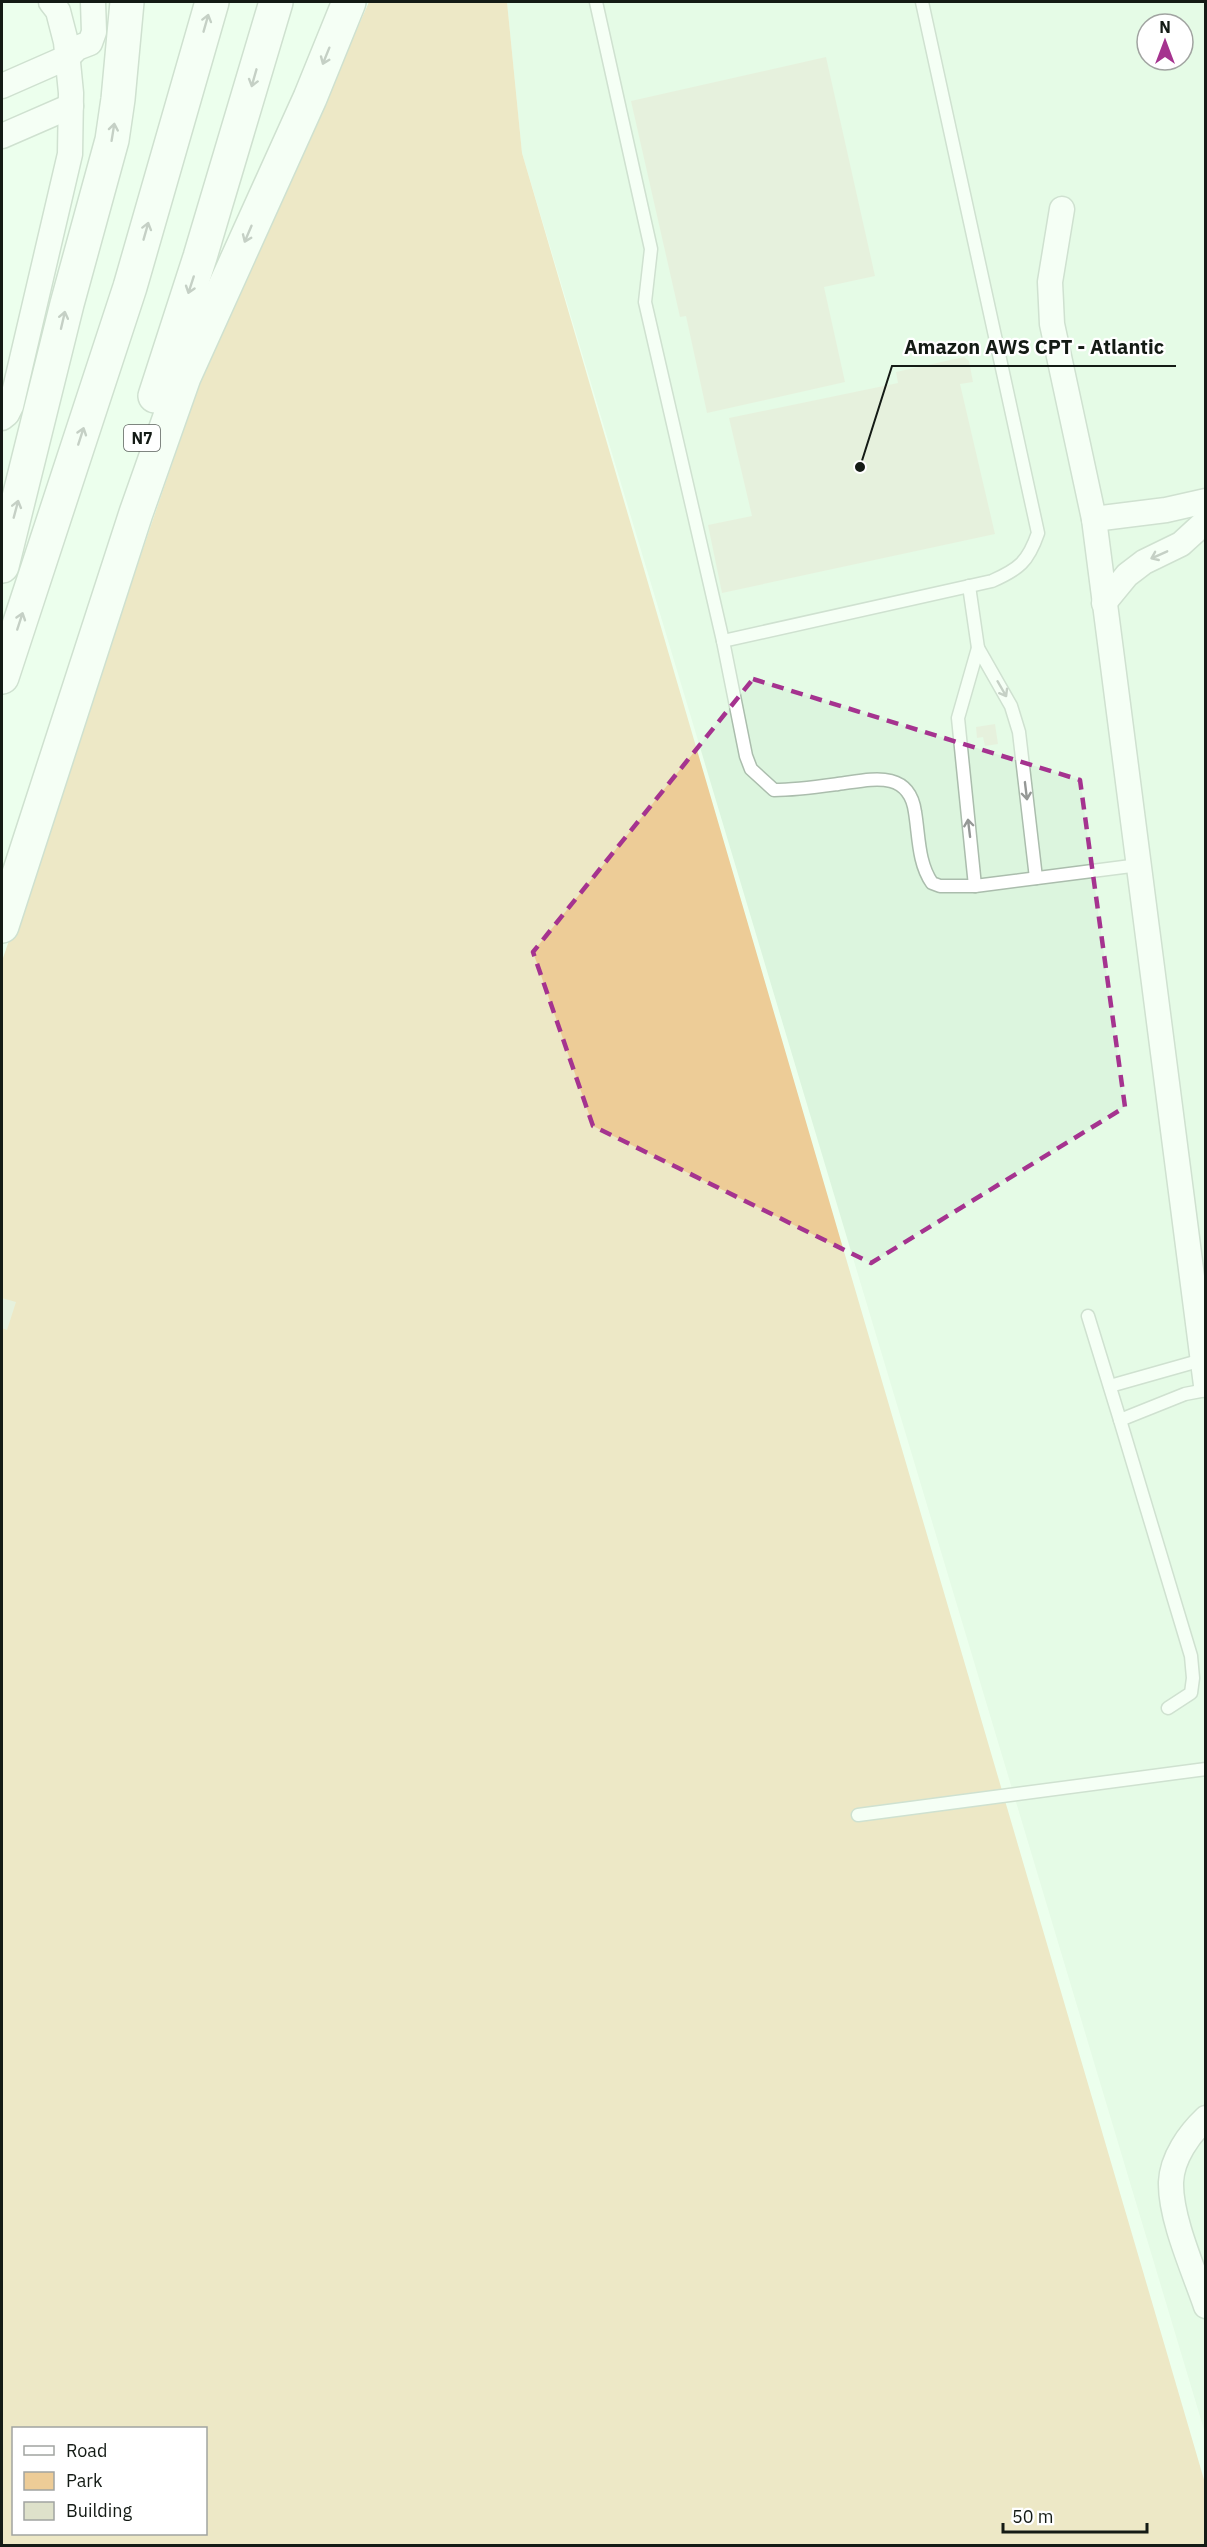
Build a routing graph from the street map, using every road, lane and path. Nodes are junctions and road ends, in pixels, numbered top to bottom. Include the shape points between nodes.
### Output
1 (51, 2) edge
2 (93, 2) edge
3 (127, 2) edge
4 (212, 2) edge
5 (276, 2) edge
6 (349, 2) edge
7 (596, 2) edge
8 (922, 2) edge
9 (68, 57) junction
10 (2, 86) edge
11 (71, 106) junction
12 (2, 136) edge
13 (1062, 209) dead end
14 (2, 418) edge
15 (1206, 501) edge
16 (1094, 519) junction
17 (1206, 521) edge
18 (2, 566) edge
19 (969, 586) junction
20 (1104, 603) junction
21 (723, 640) junction
22 (978, 648) junction
23 (2, 677) edge
24 (1139, 865) junction
25 (2, 873) edge
26 (1036, 878) junction
27 (975, 886) junction
28 (2, 926) edge
29 (1088, 1316) dead end
30 (1202, 1360) junction
31 (1206, 1385) edge
32 (1110, 1386) junction
33 (1206, 1390) edge
34 (1120, 1420) junction
35 (1168, 1708) dead end
36 (1206, 1768) edge
37 (858, 1815) dead end
38 (1206, 2118) edge
39 (1206, 2306) edge

1 - 9 street via 58,11
2 - 9 street via 94,32 90,43
18 -> 3 highway via 112,140
23 -> 4 highway via 130,287
5 -> 25 highway, N7 via 196,268
6 -> 28 highway via 184,377
7 - 21 lane via 651,249 645,302
8 - 19 lane via 1038,533 1023,564 992,581
9 - 10 street
9 - 11 street
11 - 12 street
11 - 14 street via 70,154 10,406
13 - 16 street via 1050,282 1052,324
15 - 16 street
16 - 20 street
17 -> 20 street via 1181,544 1127,575
19 - 21 lane
19 - 22 lane
20 - 24 street
21 - 27 lane via 746,756 761,781 774,790 872,779 897,783 914,801 923,864 932,883
22 -> 26 lane via 1011,706 1019,732
27 -> 22 lane via 958,718
24 - 26 lane
24 - 30 street
26 - 27 lane
29 - 32 lane
30 - 31 street
30 - 32 lane
32 - 34 lane
33 - 34 lane via 1185,1394
34 - 35 lane via 1191,1656 1191,1693
36 - 37 lane
38 - 39 street via 1178,2155 1171,2181 1175,2213

